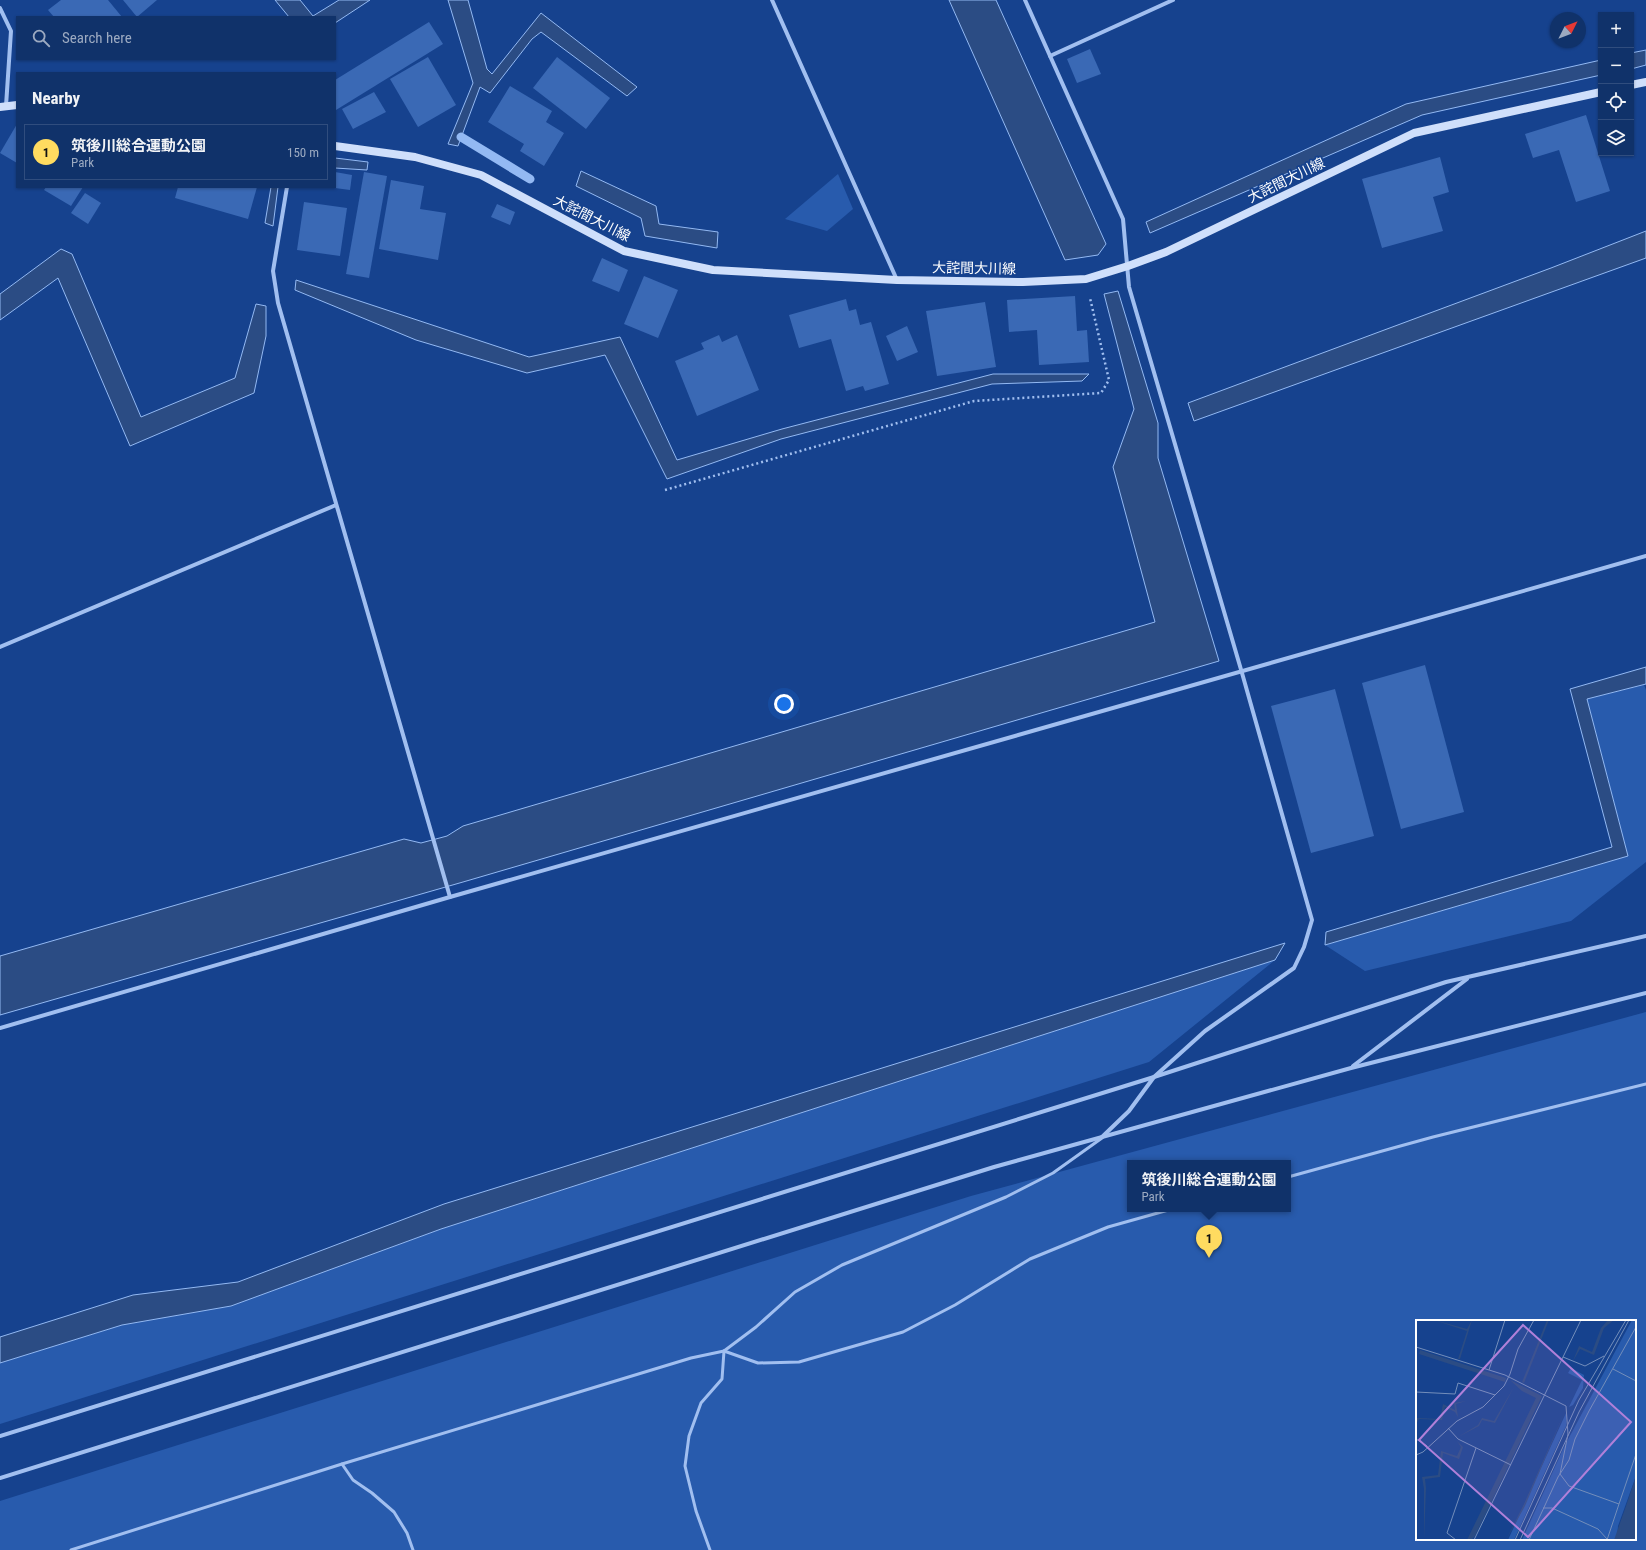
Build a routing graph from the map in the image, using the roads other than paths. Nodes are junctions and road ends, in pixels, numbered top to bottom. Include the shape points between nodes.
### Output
1 (772, 0) edge
2 (1025, 0) edge
3 (1173, 0) edge
4 (0, 8) edge
5 (1050, 56) junction
6 (1646, 82) edge
7 (1634, 84) edge
8 (1598, 93) edge
9 (16, 105) edge
10 (3, 106) edge
11 (336, 146) edge
12 (287, 188) edge
13 (1128, 266) junction
14 (897, 280) junction
15 (336, 505) junction
16 (1646, 556) edge
17 (0, 647) edge
18 (1242, 673) junction
19 (450, 897) junction
20 (1646, 936) edge
21 (1469, 977) junction
22 (1646, 993) edge
23 (0, 1028) edge
24 (1351, 1068) junction
25 (1154, 1077) junction
26 (1646, 1084) edge
27 (1102, 1138) junction
28 (1291, 1176) edge
29 (1161, 1212) edge
30 (724, 1351) junction
31 (0, 1436) edge
32 (342, 1464) junction
33 (0, 1478) edge
34 (71, 1550) edge
35 (413, 1550) edge
36 (710, 1550) edge

1 - 14 street
2 - 5 street
3 - 5 street
4 - 10 street via 11,32
5 - 13 street via 1123,220
6 - 7 main road
8 - 13 main road, 大詫間大川線 via 1414,133 1166,252
9 - 10 main road
11 - 14 main road, 大詫間大川線 via 415,157 482,175 624,251 713,270
12 - 15 street via 273,271 278,303
13 - 14 main road, 大詫間大川線 via 1086,278 1024,282
13 - 18 street via 1129,287
15 - 17 street
15 - 19 street
16 - 18 street
18 - 19 street
18 - 25 street via 1312,920 1294,968 1205,1031
19 - 23 street
20 - 21 street
21 - 24 street
21 - 25 street via 1446,982
22 - 24 street
24 - 27 street
25 - 27 street via 1129,1111
25 - 31 street
26 - 28 lane via 1433,1137
27 - 30 lane via 1053,1173 1006,1197 842,1265 795,1292
27 - 33 street via 987,1170
29 - 30 lane via 1108,1227 1030,1259 954,1305 903,1332 799,1362 758,1363
30 - 32 lane via 691,1358
30 - 36 lane via 722,1379 701,1404 689,1436 685,1466 696,1511
32 - 34 lane
32 - 35 lane via 353,1480 394,1512 407,1533

